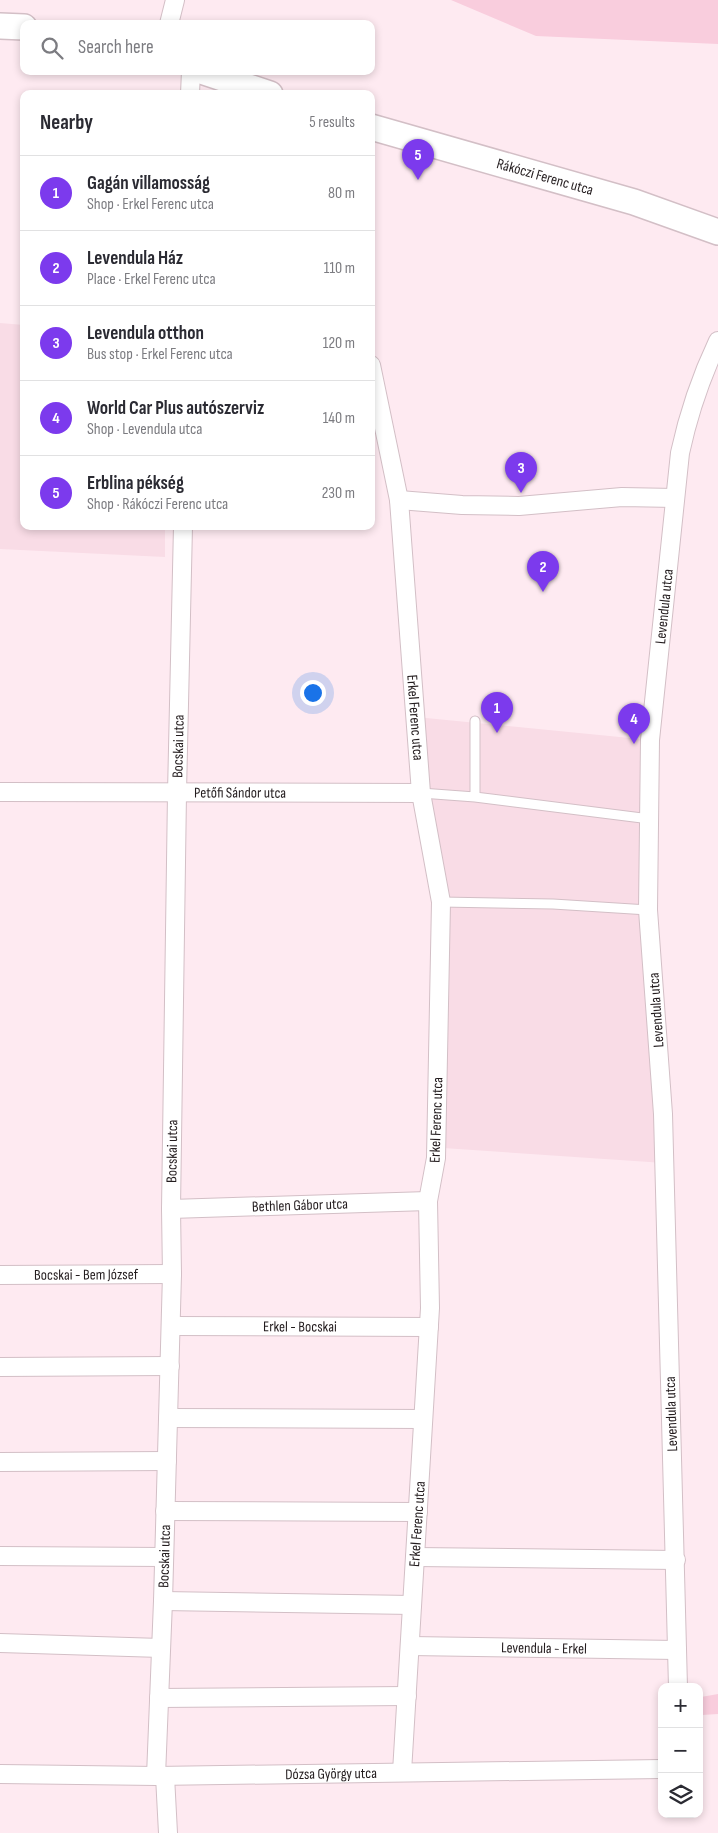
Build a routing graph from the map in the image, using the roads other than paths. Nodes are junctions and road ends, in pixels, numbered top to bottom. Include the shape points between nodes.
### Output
1 (175, 0) edge
2 (170, 20) edge
3 (0, 26) edge
4 (20, 27) edge
5 (191, 75) edge
6 (213, 75) edge
7 (190, 90) edge
8 (258, 90) edge
9 (375, 128) edge
10 (718, 232) edge
11 (718, 341) edge
12 (375, 384) edge
13 (675, 498) junction
14 (399, 500) junction
15 (183, 530) edge
16 (475, 721) dead end
17 (0, 792) edge
18 (177, 793) junction
19 (421, 794) junction
20 (475, 797) junction
21 (650, 819) junction
22 (441, 902) junction
23 (648, 910) junction
24 (428, 1201) junction
25 (171, 1209) junction
26 (172, 1274) junction
27 (0, 1275) edge
28 (171, 1326) junction
29 (429, 1327) junction
30 (170, 1366) junction
31 (0, 1367) edge
32 (168, 1418) junction
33 (423, 1420) junction
34 (166, 1461) junction
35 (0, 1462) edge
36 (165, 1511) junction
37 (418, 1512) junction
38 (0, 1556) edge
39 (415, 1557) junction
40 (164, 1558) junction
41 (676, 1560) junction
42 (164, 1601) junction
43 (412, 1605) junction
44 (0, 1643) edge
45 (410, 1646) junction
46 (161, 1648) junction
47 (677, 1650) junction
48 (678, 1683) edge
49 (407, 1696) junction
50 (159, 1698) junction
51 (658, 1768) edge
52 (402, 1772) junction
53 (0, 1774) edge
54 (161, 1776) junction
55 (168, 1833) edge

1 - 2 street
3 - 4 main road
5 - 7 street
6 - 8 main road
9 - 10 main road, Rákóczi Ferenc utca via 634,202
11 - 13 street, Levendula utca via 687,420
12 - 14 street, Erkel Ferenc utca
13 - 14 street via 622,497 519,506
13 - 21 street, Levendula utca via 650,740
14 - 19 street, Erkel Ferenc utca
15 - 18 street, Bocskai utca
16 - 20 lane
17 - 18 street, Petőfi Sándor utca
18 - 19 street, Petőfi Sándor utca
18 - 25 street, Bocskai utca
19 - 20 lane
19 - 22 street, Erkel Ferenc utca
20 - 21 lane
21 - 23 street, Levendula utca
22 - 23 lane
22 - 24 street, Erkel Ferenc utca via 436,1158
23 - 41 street, Levendula utca via 663,1114
24 - 25 street, Bethlen Gábor utca
24 - 29 street, Erkel Ferenc utca
25 - 26 street, Bocskai utca
26 - 27 street, Bocskai - Bem József
26 - 28 street, Bocskai utca
28 - 29 street, Erkel - Bocskai
28 - 30 street, Bocskai utca
29 - 33 street, Erkel Ferenc utca
30 - 31 street
30 - 32 street, Bocskai utca
32 - 33 street
32 - 34 street, Bocskai utca
33 - 37 street, Erkel Ferenc utca
34 - 35 street
34 - 36 street, Bocskai utca
36 - 37 street
36 - 40 street, Bocskai utca
37 - 39 street, Erkel Ferenc utca
38 - 40 street
39 - 41 street
39 - 43 street, Erkel Ferenc utca
40 - 42 street, Bocskai utca
41 - 47 street, Levendula utca
42 - 43 street
42 - 46 street, Bocskai utca
43 - 45 street, Erkel Ferenc utca
44 - 46 street
45 - 47 street, Levendula - Erkel
45 - 49 street, Erkel Ferenc utca
46 - 50 street, Bocskai utca
47 - 48 street, Levendula utca
49 - 50 street
49 - 52 street, Erkel Ferenc utca
50 - 54 street, Bocskai utca
51 - 52 street, Dózsa György utca
52 - 54 street, Dózsa György utca
53 - 54 street, Dózsa György utca
54 - 55 street, Bocskai utca

